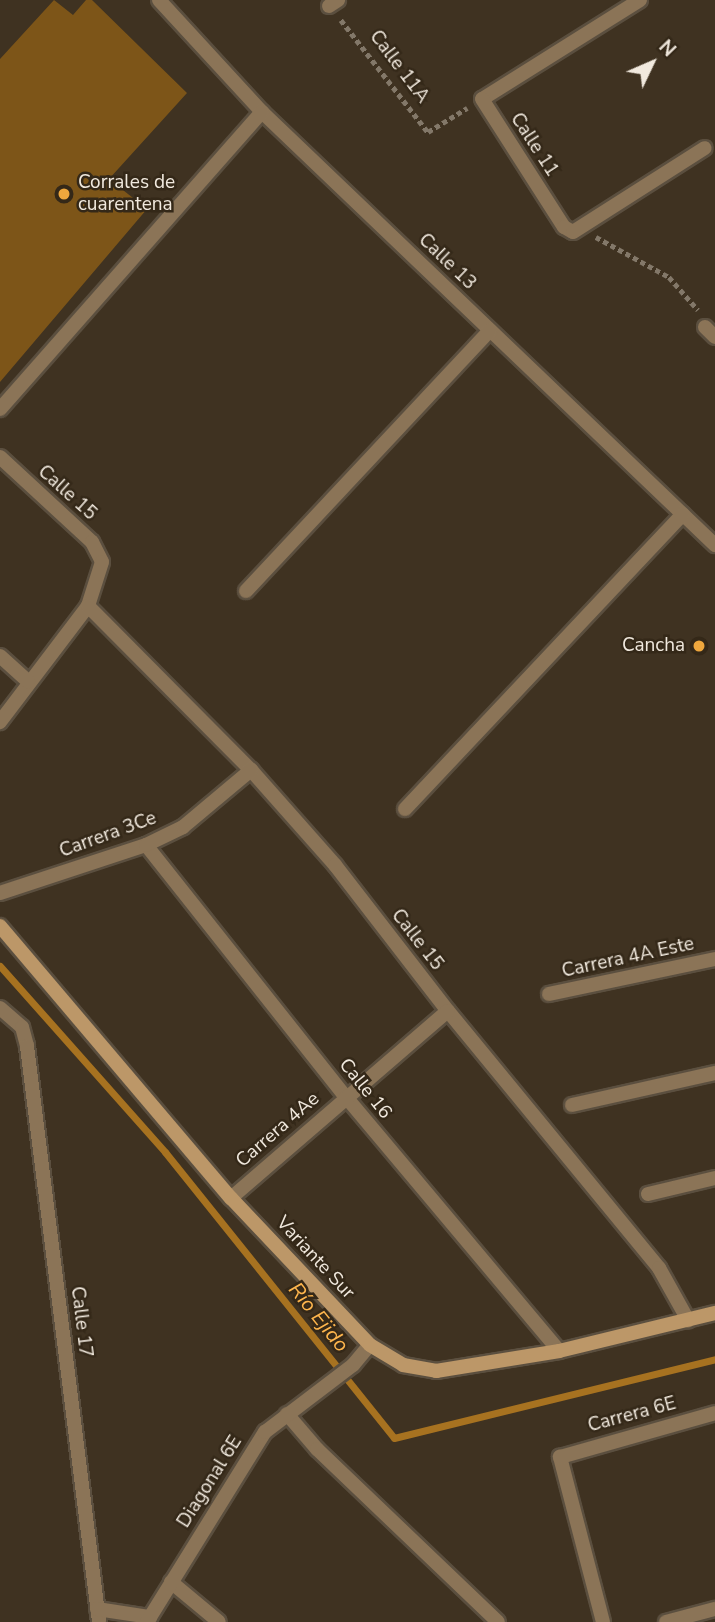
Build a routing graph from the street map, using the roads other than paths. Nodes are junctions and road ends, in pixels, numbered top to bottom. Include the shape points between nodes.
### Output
1 (159, 0) edge
2 (640, 0) edge
3 (262, 112) junction
4 (705, 148) dead end
5 (490, 330) junction
6 (0, 409) edge
7 (0, 457) edge
8 (683, 514) junction
9 (715, 545) edge
10 (246, 591) dead end
11 (88, 606) junction
12 (0, 656) edge
13 (28, 681) junction
14 (0, 722) edge
15 (251, 770) junction
16 (405, 809) dead end
17 (146, 845) junction
18 (0, 893) edge
19 (0, 926) edge
20 (715, 959) edge
21 (549, 994) dead end
22 (0, 1007) edge
23 (448, 1011) junction
24 (715, 1073) edge
25 (346, 1097) junction
26 (572, 1105) dead end
27 (715, 1178) edge
28 (648, 1194) dead end
29 (231, 1198) junction
30 (715, 1313) edge
31 (688, 1320) junction
32 (370, 1345) junction
33 (559, 1351) junction
34 (715, 1413) edge
35 (287, 1414) junction
36 (170, 1582) junction
37 (715, 1609) edge
38 (98, 1616) edge
39 (148, 1619) edge
40 (219, 1622) edge
41 (498, 1622) edge
42 (603, 1622) edge
43 (666, 1622) edge

1 - 3 street, Calle 13
2 - 4 street, Calle 11 via 482,99 564,227 573,232 583,230
3 - 5 street, Calle 13
3 - 6 street
5 - 8 street, Calle 13
5 - 10 street
7 - 11 street, Calle 15 via 92,542 102,562
8 - 9 street, Calle 13
8 - 16 street
11 - 13 street
11 - 15 street, Calle 15
12 - 13 street
13 - 14 street
15 - 17 street, Carrera 3Ce via 183,827
15 - 23 street, Calle 15 via 335,864
17 - 18 street, Carrera 3Ce
17 - 25 street, Calle 16
19 - 29 main road, Variante Sur
20 - 21 street, Carrera 4A Este
22 - 38 street, Calle 17 via 22,1027
23 - 25 street, Carrera 4Ae
23 - 31 street, Calle 15 via 659,1268
24 - 26 street
25 - 29 street, Carrera 4Ae
25 - 33 street, Calle 16
27 - 28 street
29 - 32 main road, Variante Sur
30 - 31 main road, Variante Sur
31 - 33 main road, Variante Sur
32 - 33 main road, Variante Sur via 403,1365 436,1371
32 - 35 street, Diagonal 6E via 353,1365
34 - 42 street, Carrera 6E via 560,1457
35 - 36 street, Diagonal 6E via 265,1432 241,1465
35 - 41 street via 317,1449
36 - 39 street, Diagonal 6E
36 - 40 street
37 - 43 street
38 - 39 street

